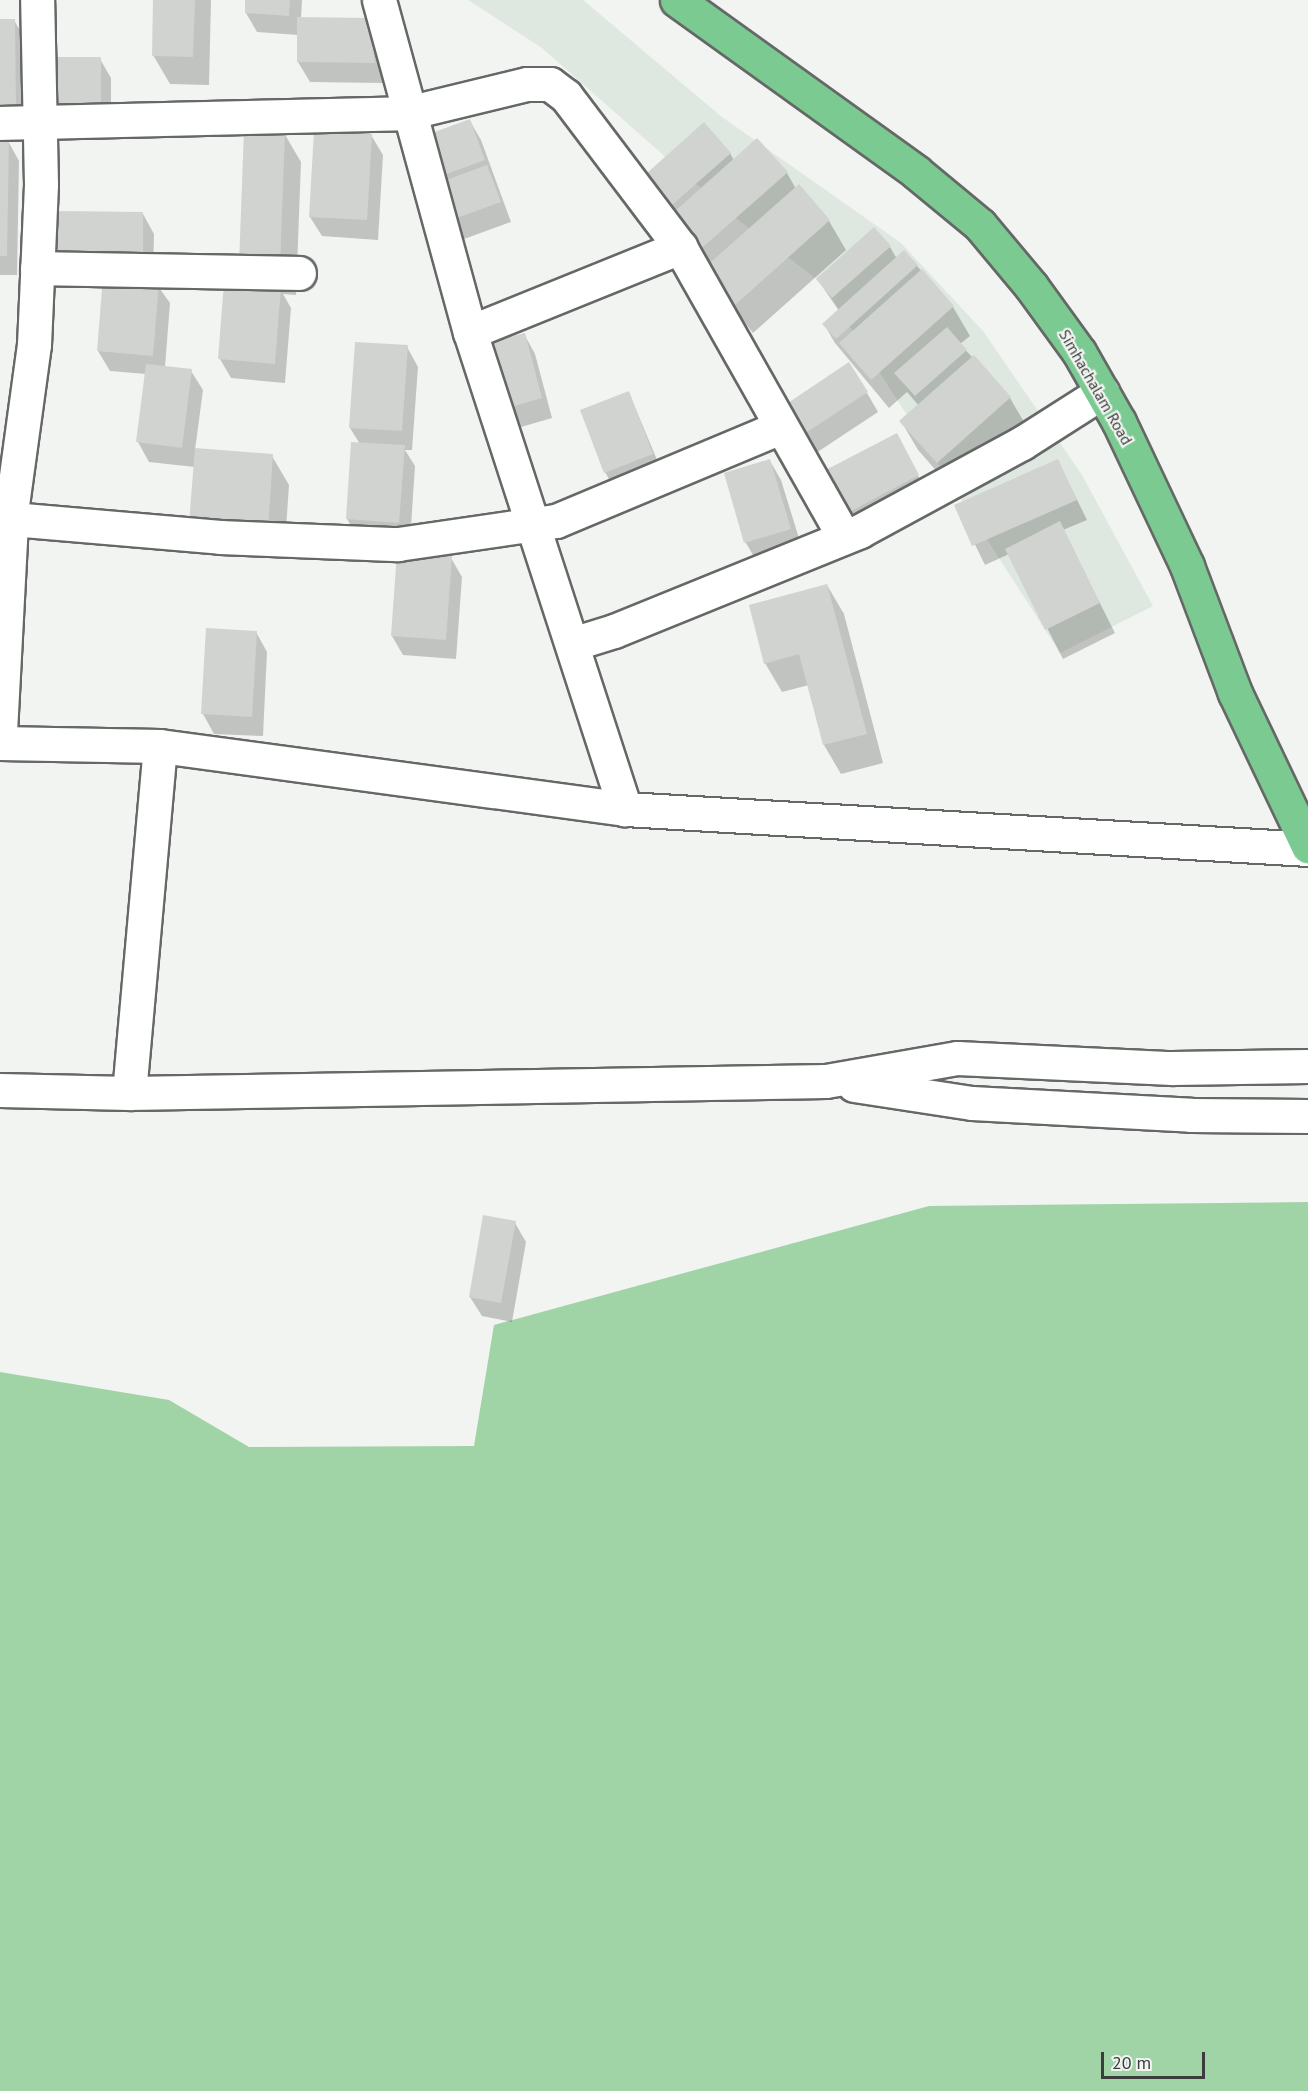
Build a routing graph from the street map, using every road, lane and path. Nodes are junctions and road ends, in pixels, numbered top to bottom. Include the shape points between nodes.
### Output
1 (37, 0) edge
2 (379, 0) edge
3 (677, 0) edge
4 (407, 113) junction
5 (40, 122) junction
6 (0, 123) edge
7 (680, 247) junction
8 (37, 268) junction
9 (299, 273) dead end
10 (470, 332) junction
11 (1102, 392) junction
12 (781, 427) junction
13 (12, 519) junction
14 (534, 526) junction
15 (844, 537) junction
16 (572, 644) junction
17 (0, 732) edge
18 (0, 744) edge
19 (160, 746) junction
20 (625, 809) junction
21 (1308, 847) edge
22 (1308, 1066) edge
23 (826, 1081) junction
24 (0, 1090) edge
25 (129, 1093) junction
26 (1308, 1116) edge

1 - 5 street
2 - 4 street
3 - 11 main road, Simhachalam Road via 916,172 980,225 1045,305
4 - 5 street
4 - 7 street via 527,84 550,84 566,96
4 - 10 street
5 - 6 street
5 - 8 street
7 - 10 street
7 - 12 street
8 - 9 street
8 - 13 street via 34,345
10 - 14 street
11 - 15 street via 1022,443
11 - 21 main road, Simhachalam Road via 1187,566 1235,693
12 - 14 street via 578,513
12 - 15 street
13 - 14 street via 220,537 398,544
13 - 17 street
14 - 16 street
15 - 16 street via 625,627
16 - 20 street
18 - 19 street
19 - 20 street
19 - 25 street
20 - 21 street
22 - 23 street via 1172,1068 957,1058
23 - 25 street
23 - 26 street via 972,1103 1191,1115
24 - 25 street

